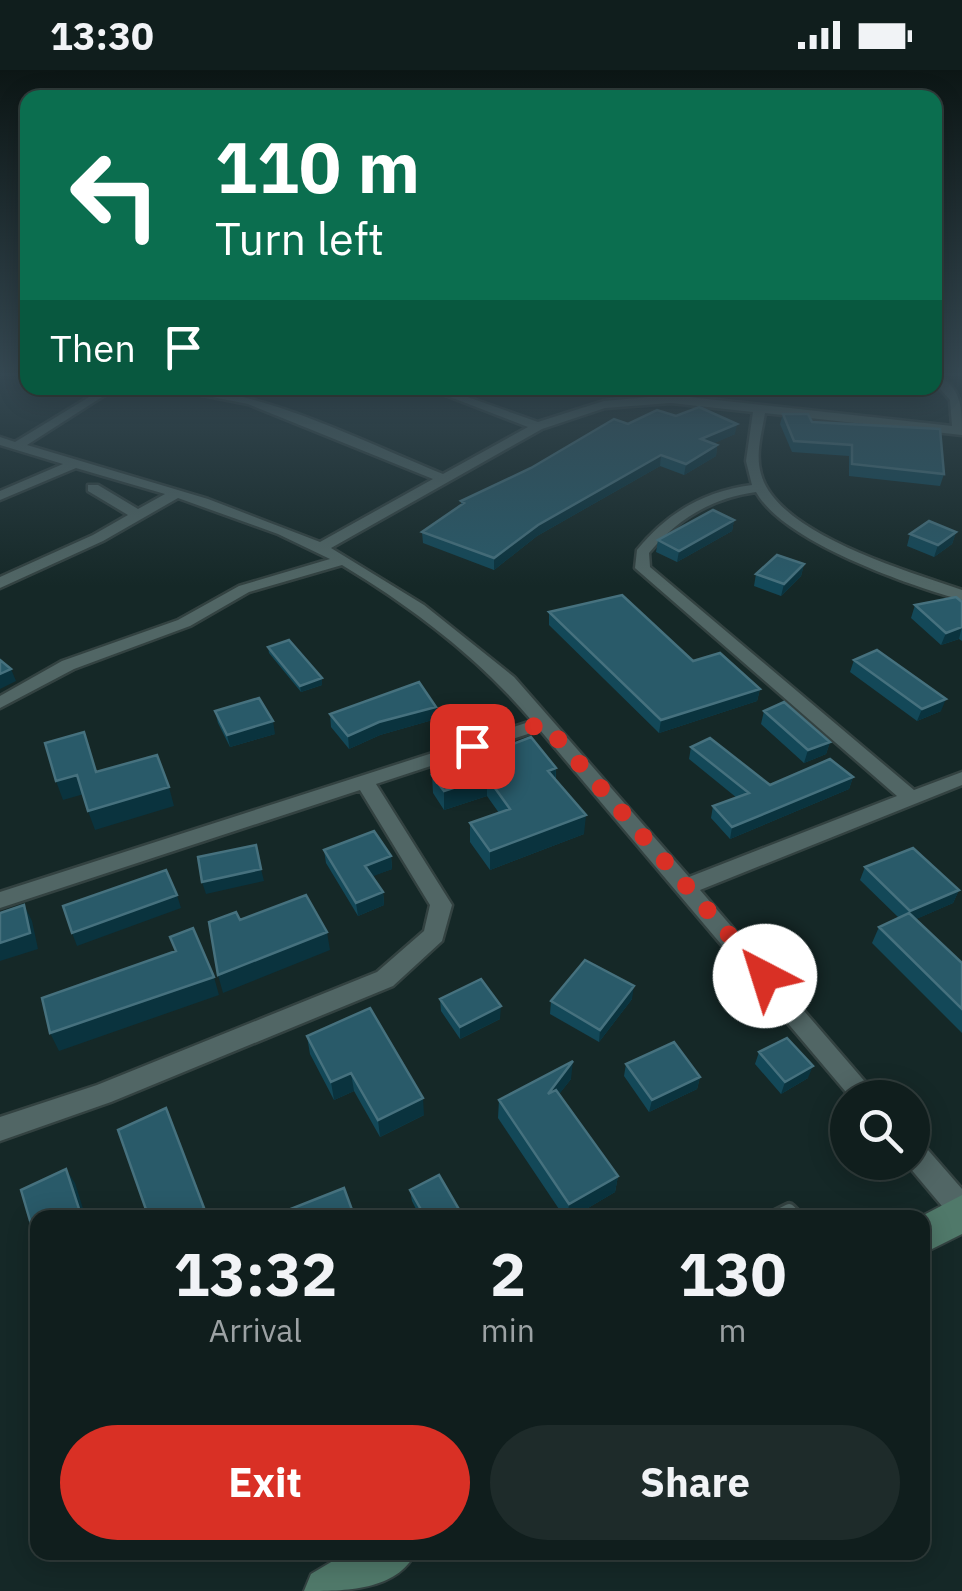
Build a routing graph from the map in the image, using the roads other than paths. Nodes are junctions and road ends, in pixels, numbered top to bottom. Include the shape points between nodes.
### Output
1 (8, 444) edge
2 (359, 444) edge
3 (505, 444) edge
4 (755, 444) edge
5 (72, 465) junction
6 (444, 478) junction
7 (93, 488) dead end
8 (760, 488) junction
9 (173, 495) junction
10 (0, 496) edge
11 (138, 515) junction
12 (320, 548) junction
13 (342, 560) junction
14 (0, 583) edge
15 (962, 595) edge
16 (0, 702) edge
17 (544, 723) junction
18 (962, 778) edge
19 (364, 781) junction
20 (910, 796) junction
21 (688, 886) junction
22 (0, 900) edge
23 (852, 1080) edge
24 (0, 1129) edge
25 (930, 1173) edge
26 (962, 1211) edge
27 (930, 1231) edge
28 (380, 1560) edge
29 (328, 1591) edge

1 - 5 street
2 - 6 street
3 - 6 street
4 - 8 street
5 - 9 street
5 - 10 street
6 - 12 street
7 - 11 street
8 - 15 street via 798,526
8 - 20 street via 707,497 650,542 643,568
9 - 11 street
9 - 12 street
11 - 14 street
12 - 13 street
13 - 16 street via 244,589 184,623 39,678
13 - 17 street via 440,622 508,681
17 - 19 street
17 - 21 street
18 - 20 street
19 - 22 street
19 - 24 street via 440,905 434,935 415,954 386,979 322,1008
20 - 21 street
21 - 23 street
25 - 26 street
26 - 27 street
28 - 29 street

